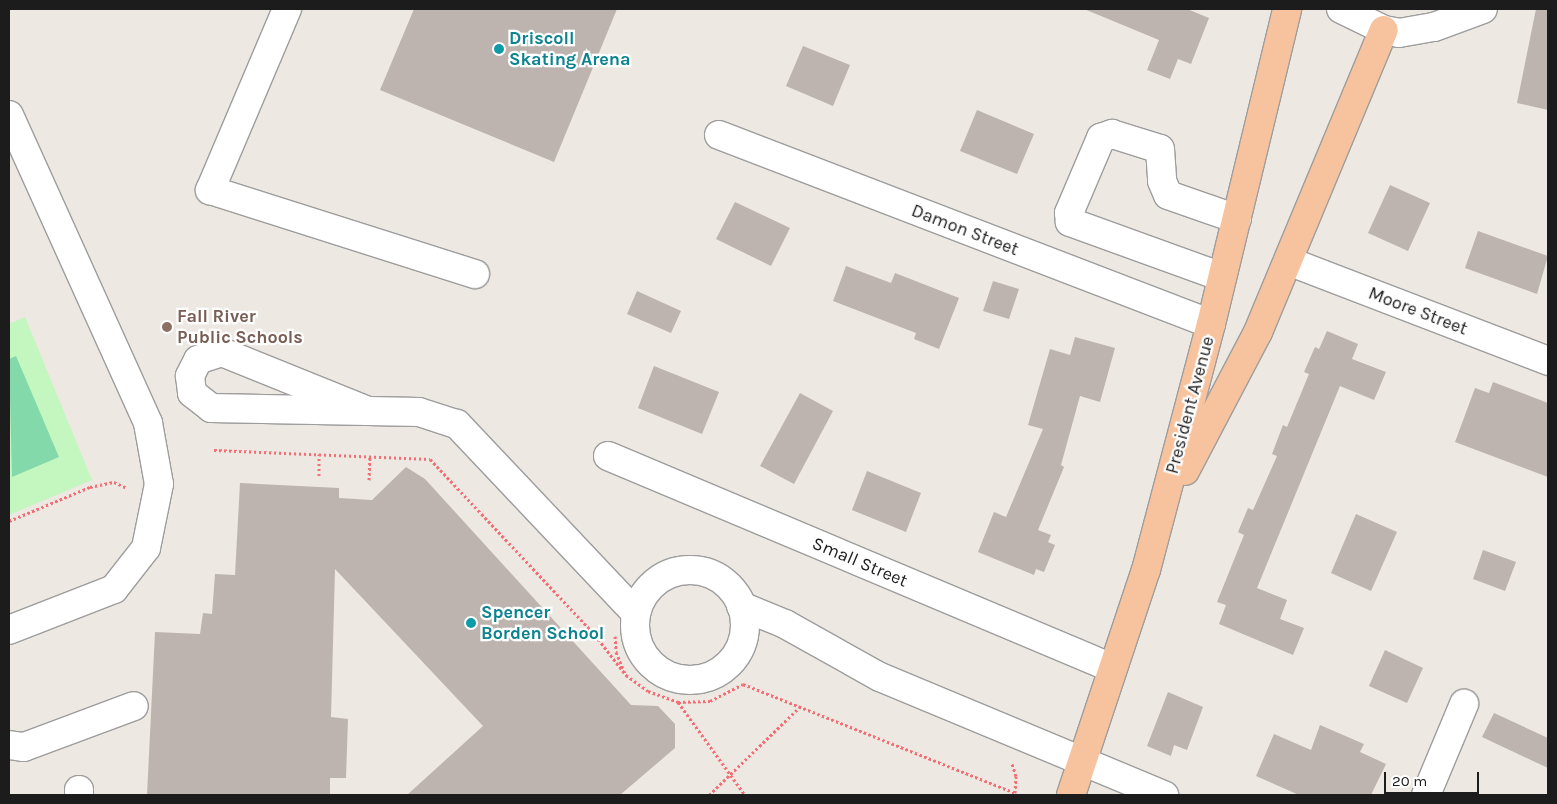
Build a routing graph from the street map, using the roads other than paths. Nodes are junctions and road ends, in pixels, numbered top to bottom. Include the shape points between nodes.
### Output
1 (1287, 9) edge
2 (1341, 9) edge
3 (1483, 9) edge
4 (286, 10) edge
5 (1384, 30) junction
6 (9, 115) edge
7 (719, 136) dead end
8 (1237, 219) junction
9 (1288, 261) junction
10 (475, 274) dead end
11 (1222, 277) junction
12 (1211, 324) junction
13 (1548, 361) edge
14 (368, 411) junction
15 (608, 456) dead end
16 (1161, 517) junction
17 (741, 606) junction
18 (636, 613) junction
19 (9, 630) edge
20 (1112, 668) junction
21 (1464, 704) dead end
22 (134, 706) dead end
23 (9, 745) edge
24 (1082, 760) junction
25 (1071, 795) edge
26 (1164, 795) edge
27 (1426, 795) edge

1 - 8 main road, President Avenue
2 - 5 street
3 - 5 street via 1414,32
4 - 10 street via 210,190
5 - 9 main road
6 - 19 street via 148,423 159,484 146,548 114,589
7 - 12 street, Damon Street
8 - 11 main road, President Avenue
8 - 11 street via 1168,195 1162,181 1160,149 1112,134 1101,138 1069,213 1070,222
9 - 13 street, Moore Street
9 - 16 main road via 1258,332
11 - 12 main road, President Avenue
12 - 16 main road, President Avenue
14 - 14 street via 222,352 198,360 190,376 192,393 211,408
14 - 18 street via 429,413 457,424
15 - 20 street, Small Street
16 - 20 main road, President Avenue
17 - 18 street via 735,593 717,577 681,570 649,587
17 - 18 street via 745,628 738,652 721,670 698,679 674,678 653,665 639,645
17 - 24 street via 785,624 880,677
20 - 24 main road, President Avenue
21 - 27 street
22 - 23 street via 24,747
24 - 25 main road, President Avenue
24 - 26 street

